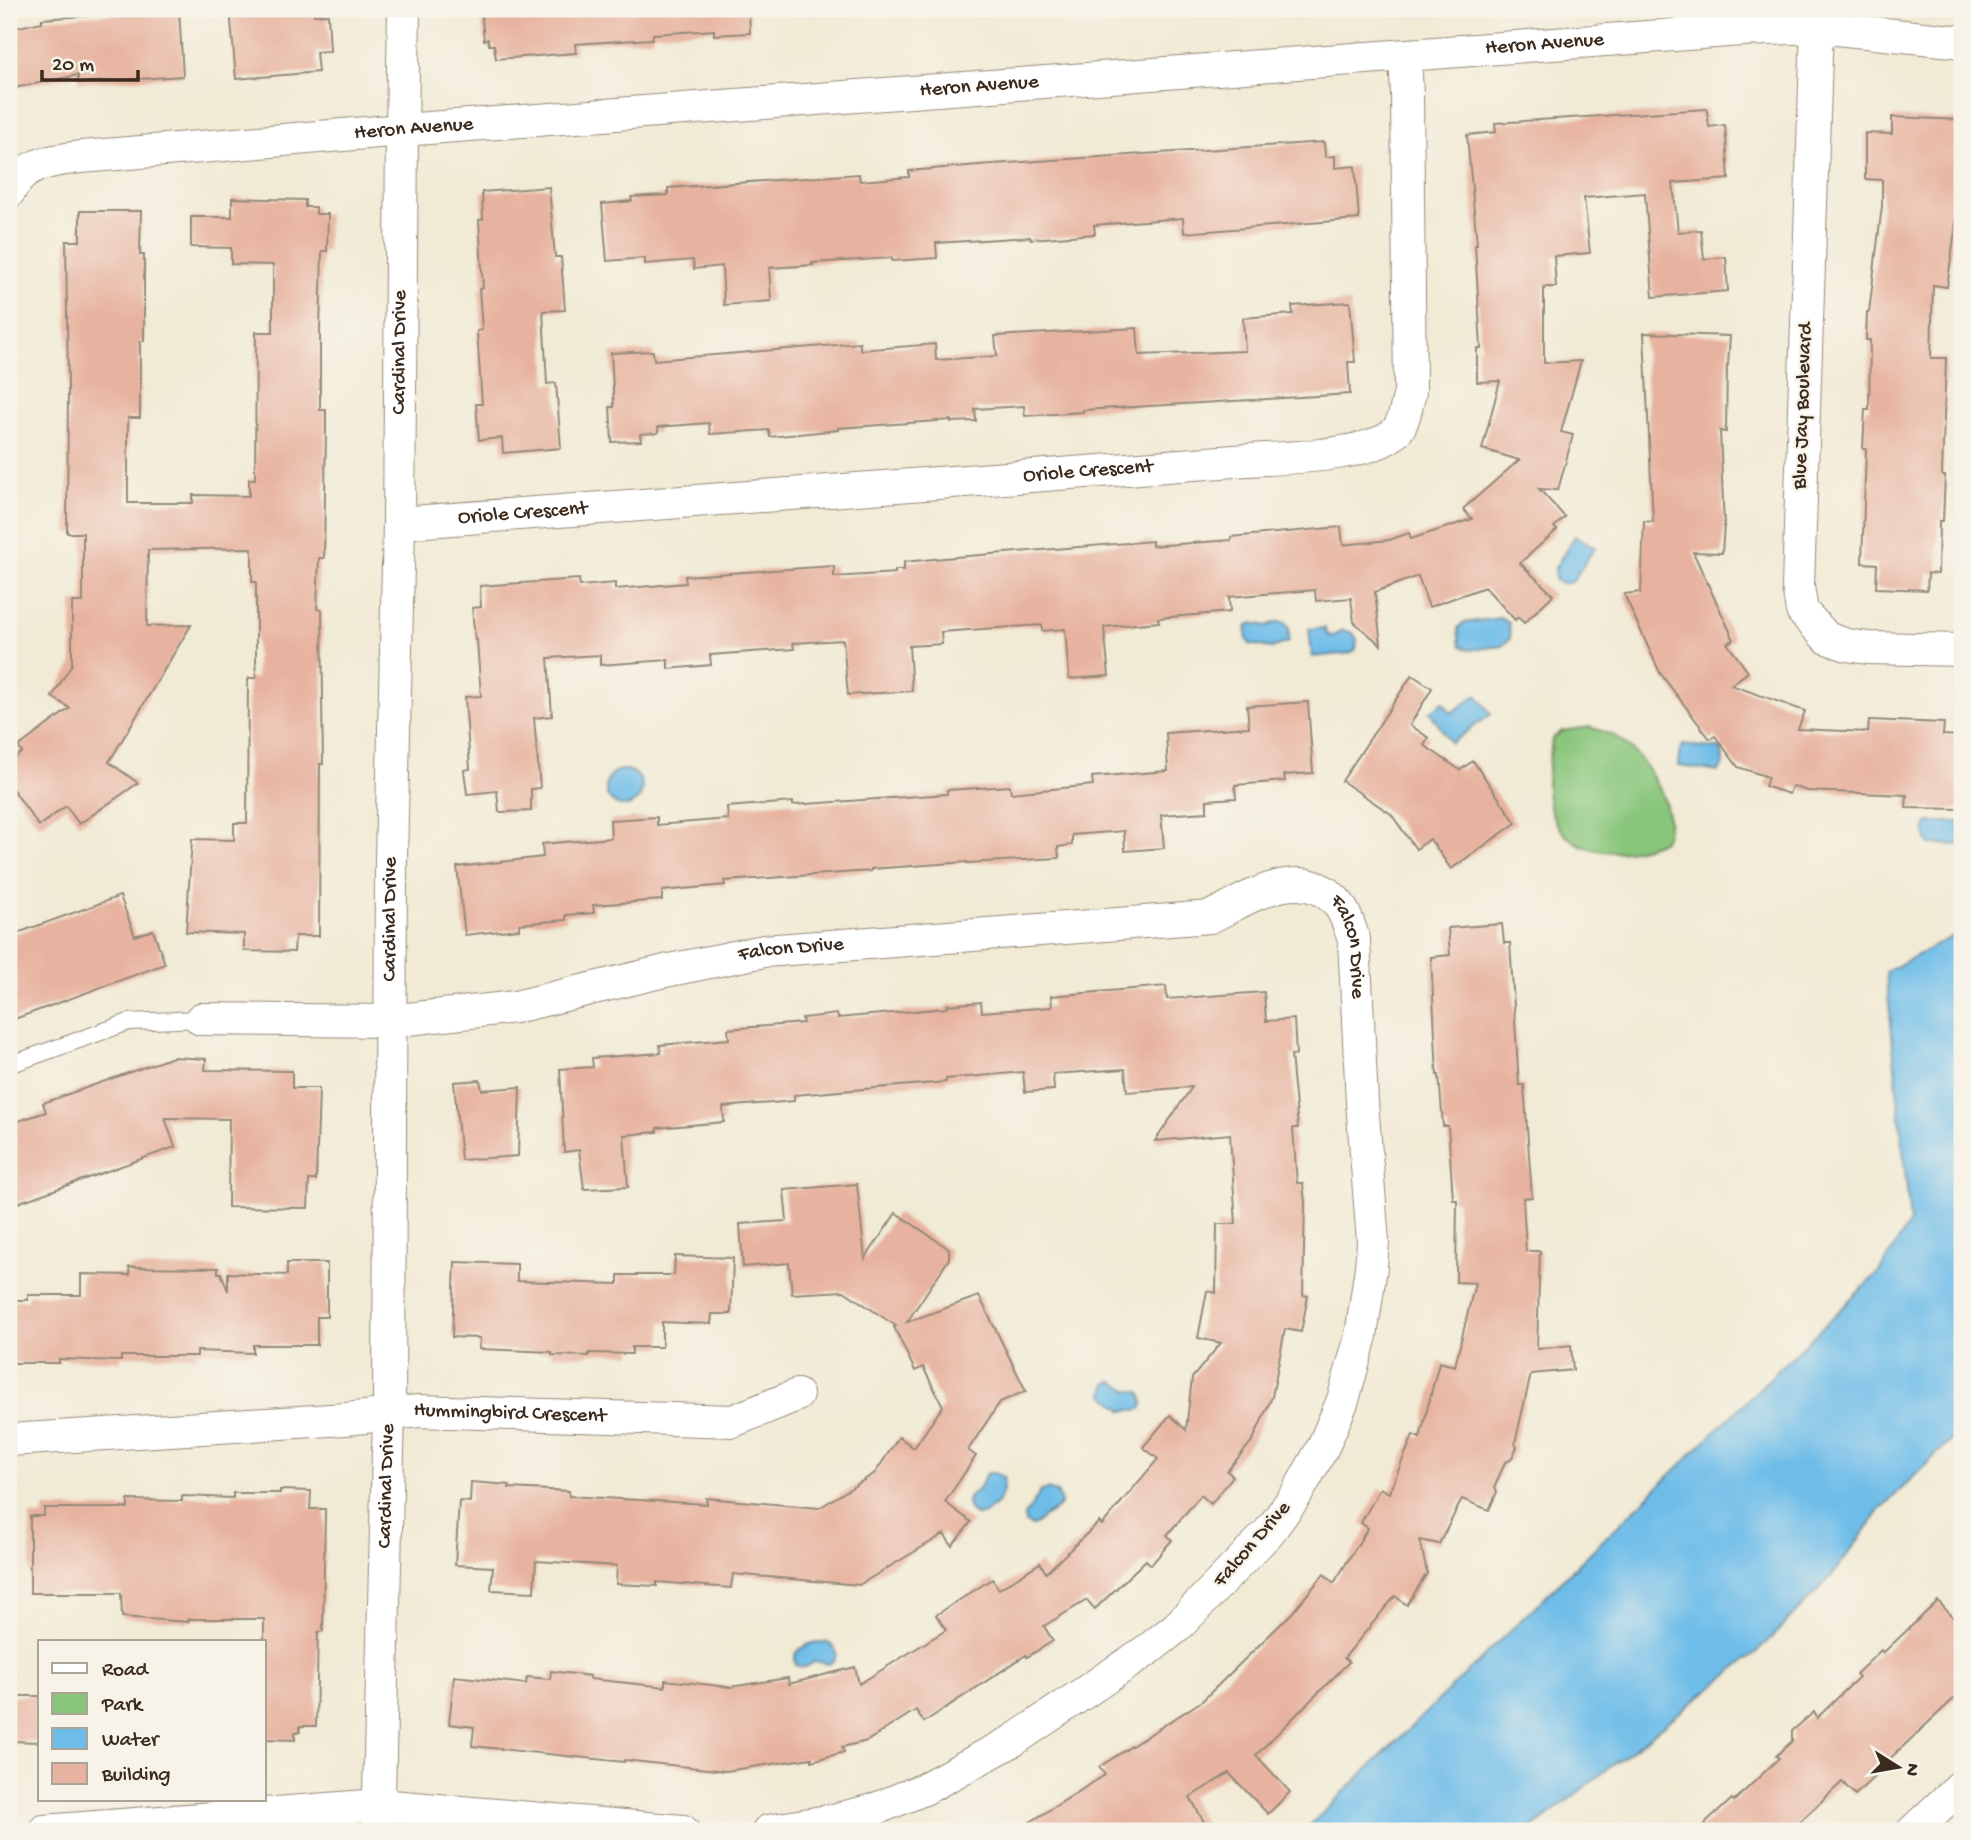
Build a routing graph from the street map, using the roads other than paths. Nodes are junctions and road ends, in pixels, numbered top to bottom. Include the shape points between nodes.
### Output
1 (404, 9) edge
2 (1817, 27) junction
3 (1962, 42) edge
4 (1405, 56) junction
5 (402, 130) junction
6 (9, 192) edge
7 (399, 523) junction
8 (1962, 650) edge
9 (201, 1019) joint
10 (390, 1021) junction
11 (9, 1065) edge
12 (797, 1395) dead end
13 (389, 1414) junction
14 (9, 1440) edge
15 (1962, 1785) edge
16 (379, 1818) edge
17 (44, 1831) edge
18 (683, 1831) edge
19 (768, 1831) edge
20 (1913, 1831) edge

1 - 5 street, Cardinal Drive
2 - 3 street, Heron Avenue
2 - 4 street, Heron Avenue
2 - 8 street, Blue Jay Boulevard via 1798,586 1802,611 1827,638 1847,645
4 - 5 street, Heron Avenue
4 - 7 street, Oriole Crescent via 1410,392 1398,430 1384,441 1364,449 1299,456
5 - 6 street, Heron Avenue via 54,160 26,170
5 - 7 street, Cardinal Drive
7 - 10 street, Cardinal Drive
9 - 10 street, Falcon Drive
9 - 11 lane via 129,1022
10 - 13 street, Cardinal Drive
10 - 19 street, Falcon Drive via 515,1007 764,951 1210,917 1273,886 1301,883 1321,890 1336,900 1345,915 1354,939 1372,1257 1361,1336 1343,1400 1296,1494 1269,1532 1177,1627 1014,1740 924,1789 873,1810
12 - 13 street, Hummingbird Crescent via 733,1421 419,1411
13 - 14 street, Hummingbird Crescent
13 - 16 street, Cardinal Drive
15 - 20 street
16 - 17 street
16 - 18 street

